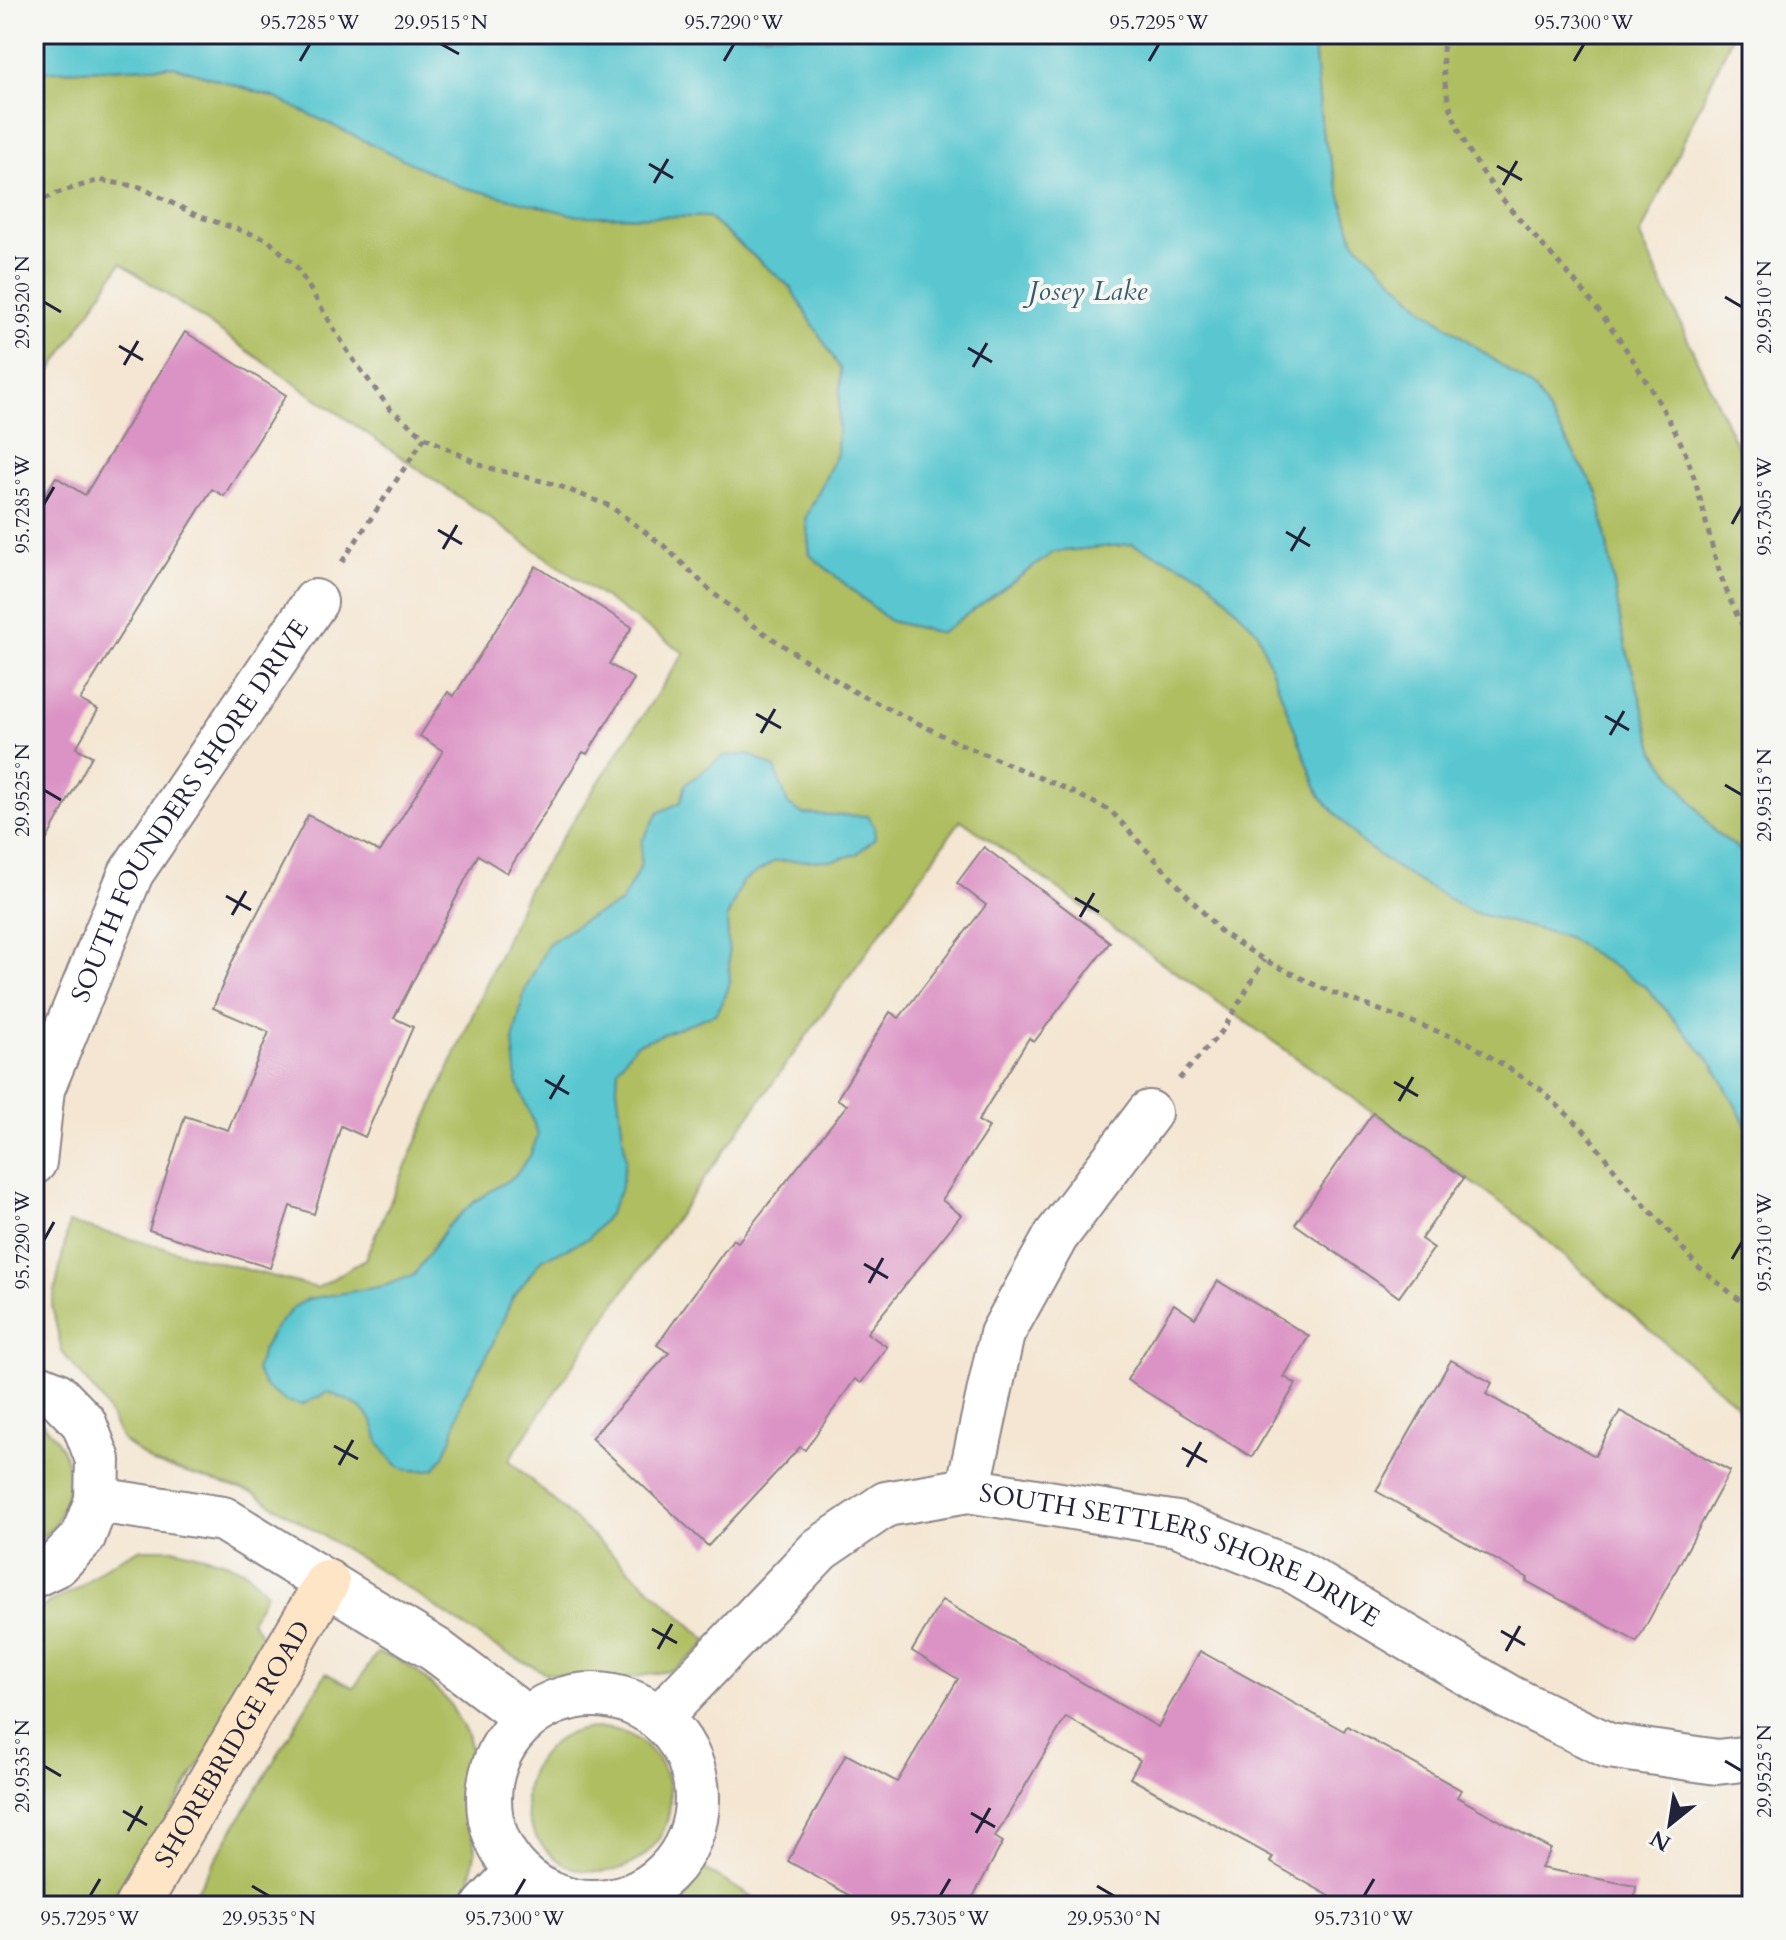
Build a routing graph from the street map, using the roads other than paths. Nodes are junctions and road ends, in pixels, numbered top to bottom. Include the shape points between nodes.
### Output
1 (315, 602) road end
2 (38, 1088) edge
3 (1149, 1113) road end
4 (34, 1162) edge
5 (34, 1385) edge
6 (968, 1490) junction
7 (97, 1500) junction
8 (34, 1575) edge
9 (327, 1582) junction
10 (526, 1718) junction
11 (659, 1718) junction
12 (1752, 1758) edge
13 (517, 1872) junction
14 (651, 1898) edge
15 (137, 1906) edge
16 (485, 1906) edge

1 - 2 street, SOUTH FOUNDERS SHORE DRIVE via 131,873
2 - 4 street, SOUTH FOUNDERS SHORE DRIVE
3 - 6 street via 1056,1236 1002,1334
5 - 7 street via 56,1394 84,1423 98,1460
6 - 11 street, SOUTH SETTLERS SHORE DRIVE via 886,1504 820,1549
6 - 12 street, SOUTH SETTLERS SHORE DRIVE via 1177,1524 1295,1571 1508,1697 1609,1746 1717,1762
7 - 8 street via 83,1537 57,1564
7 - 9 street via 223,1519
9 - 10 street via 436,1650
9 - 15 street, SHOREBRIDGE ROAD
10 - 11 street via 564,1697 605,1695
10 - 13 street via 499,1749 488,1788 493,1833
11 - 14 street via 674,1731 693,1766 698,1805 689,1844
13 - 14 street via 549,1895 585,1904
13 - 16 street

